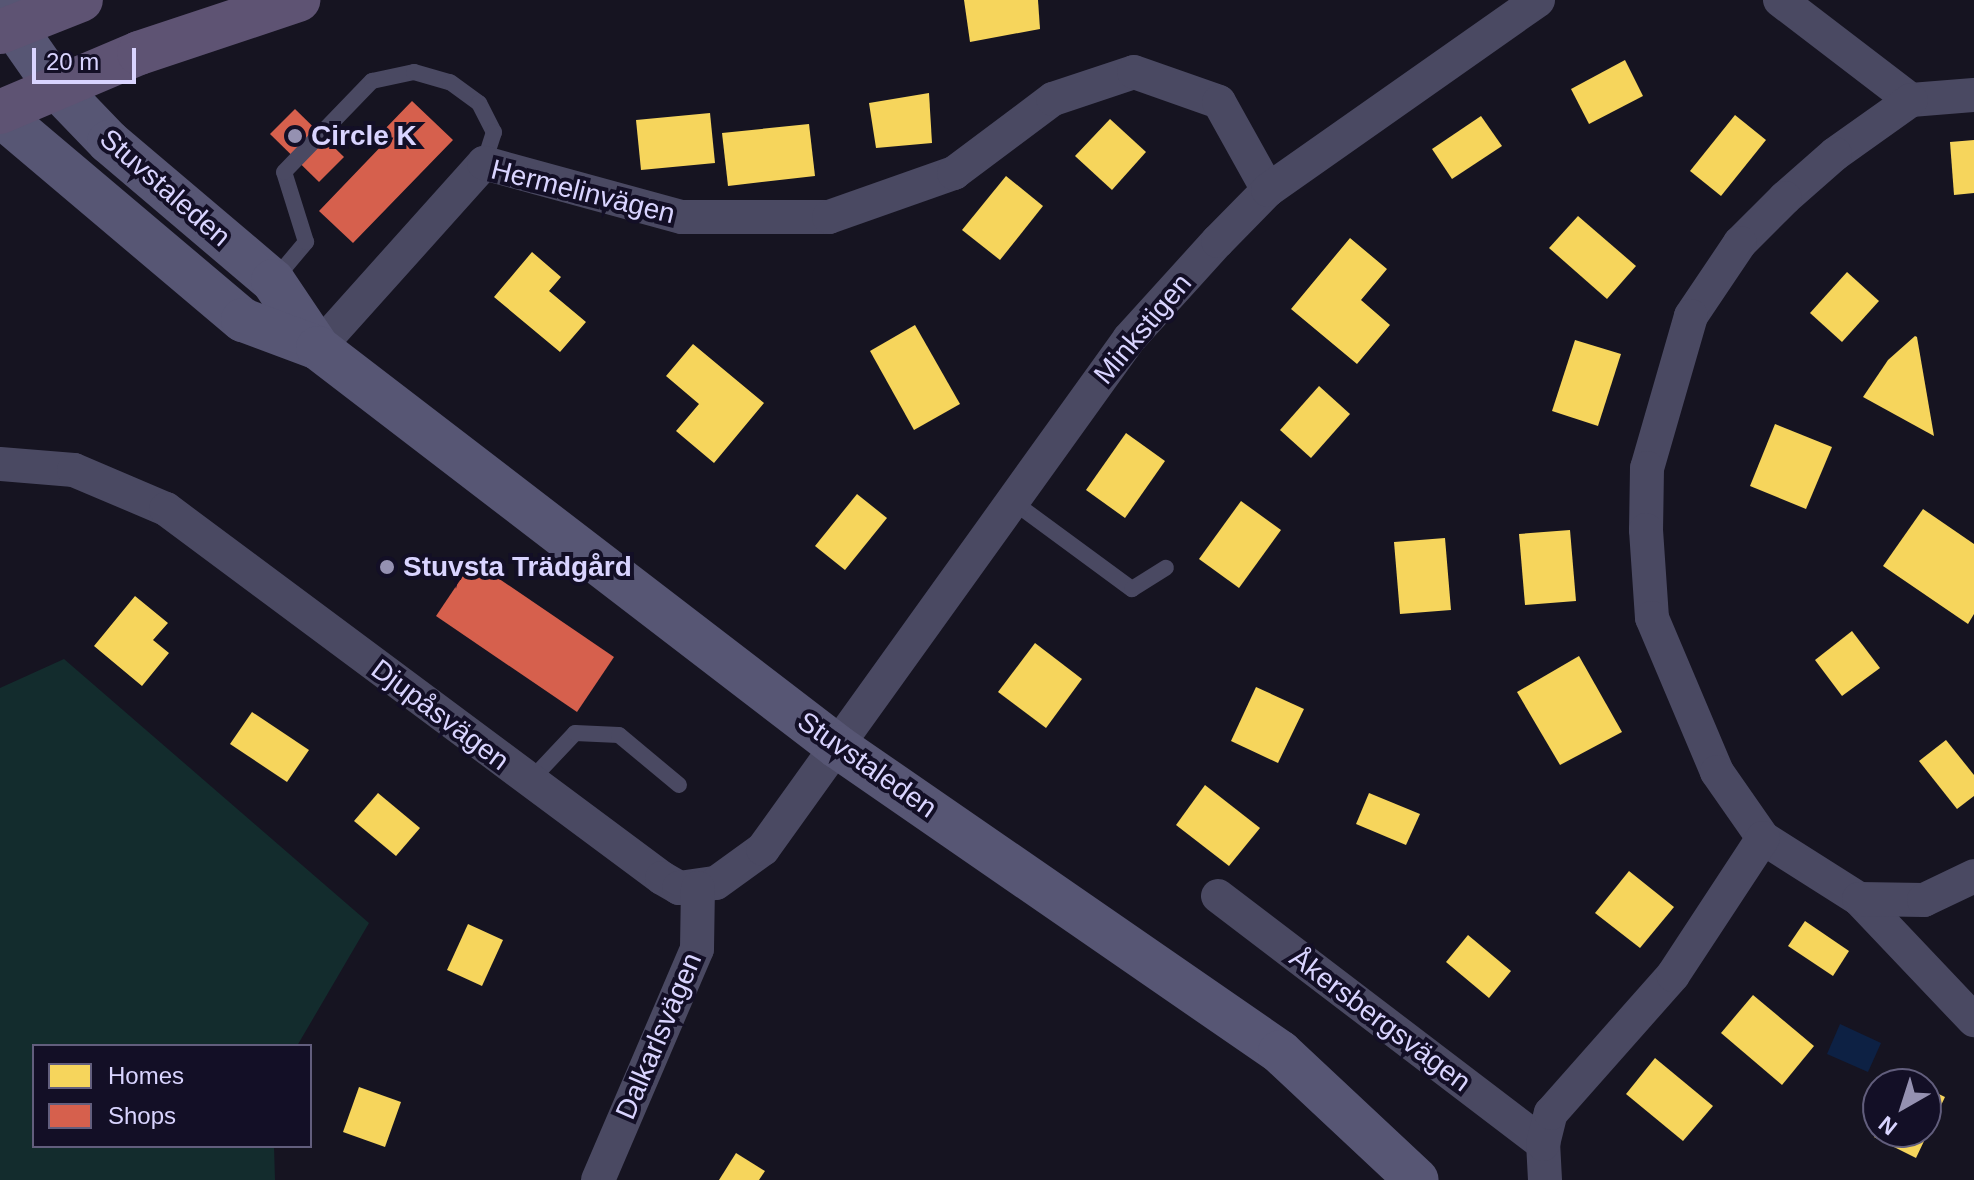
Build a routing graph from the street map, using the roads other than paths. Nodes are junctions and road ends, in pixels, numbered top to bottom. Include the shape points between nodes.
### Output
1 (81, 0) edge
2 (298, 0) edge
3 (1538, 0) edge
4 (1780, 0) edge
5 (4, 22) edge
6 (56, 87) junction
7 (1974, 95) edge
8 (1911, 100) junction
9 (0, 113) edge
10 (484, 163) junction
11 (1268, 190) junction
12 (273, 281) junction
13 (318, 348) junction
14 (0, 464) edge
15 (1012, 501) junction
16 (1166, 568) dead end
17 (838, 747) junction
18 (529, 782) junction
19 (679, 785) dead end
20 (1763, 838) junction
21 (1974, 876) edge
22 (698, 888) junction
23 (1218, 896) dead end
24 (1859, 899) junction
25 (1974, 1020) edge
26 (1543, 1144) junction
27 (598, 1180) edge
28 (1417, 1180) edge
29 (1545, 1180) edge

1 - 5 main road
2 - 6 main road via 219,23
3 - 11 street, Minkstigen
4 - 8 street
5 - 6 street, Stuvstaleden
6 - 9 main road
6 - 12 street, Stuvstaleden via 109,142
7 - 8 street
8 - 20 street via 1835,154 1740,243 1691,316 1647,468 1652,618 1717,772
9 - 13 street, Stuvstaleden via 243,320
10 - 11 street, Hermelinvägen via 682,217 829,217 954,173 1053,99 1134,72 1219,102
10 - 12 lane via 494,132 479,103 460,89 414,72 372,81 284,172 306,242
10 - 13 street, Hermelinvägen
11 - 15 street, Minkstigen via 1129,339
12 - 13 street, Stuvstaleden
13 - 17 street, Stuvstaleden
14 - 18 street, Djupåsvägen via 74,470 166,509
15 - 16 lane via 1132,589
15 - 17 street, Minkstigen
17 - 22 street via 763,849 716,883
17 - 28 street, Stuvstaleden via 1280,1052
18 - 19 lane via 575,733 619,735
18 - 22 street, Djupåsvägen via 662,878 679,888
20 - 24 street
20 - 26 street via 1673,975 1551,1113
21 - 24 street via 1924,900
22 - 27 street, Dalkarlsvägen via 697,949
23 - 26 street, Åkersbergsvägen
24 - 25 street
26 - 29 street

